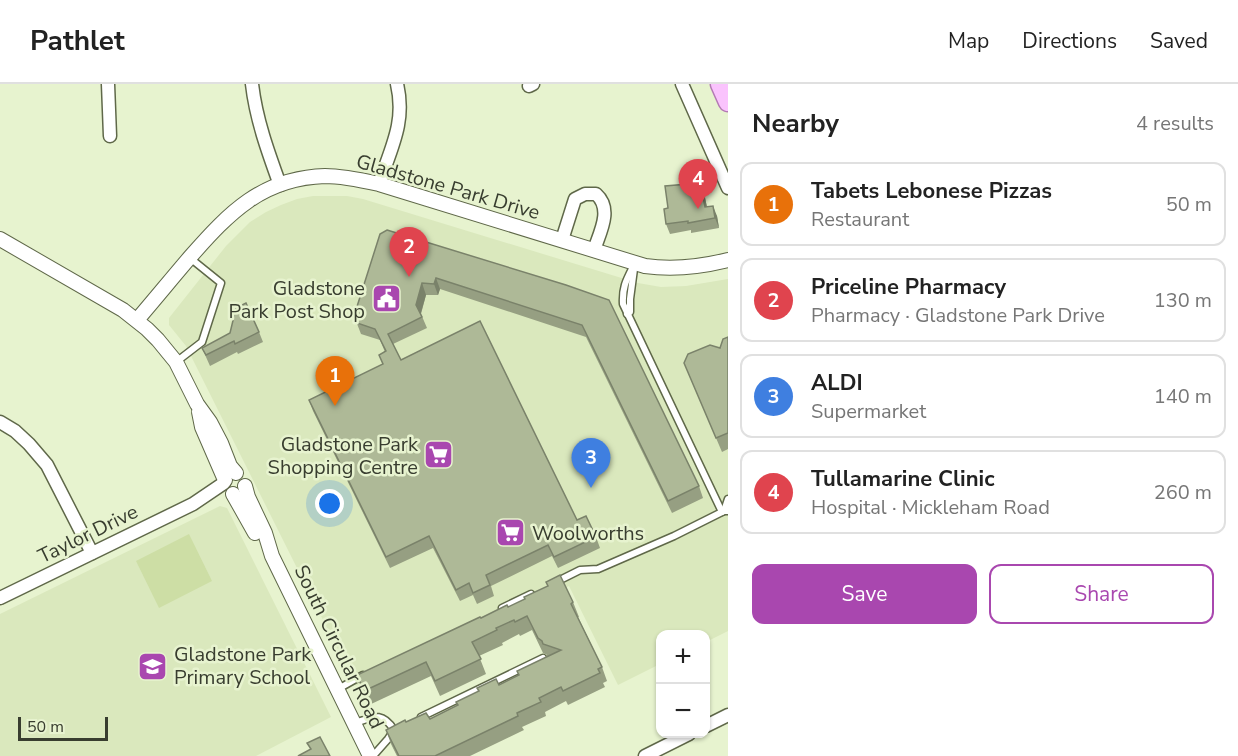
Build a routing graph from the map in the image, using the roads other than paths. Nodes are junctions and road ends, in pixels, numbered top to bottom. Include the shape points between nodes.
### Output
1 (108, 84) edge
2 (252, 84) edge
3 (397, 84) edge
4 (682, 84) edge
5 (720, 84) edge
6 (728, 102) edge
7 (110, 136) dead end
8 (379, 184) junction
9 (280, 185) junction
10 (728, 188) edge
11 (0, 239) edge
12 (562, 240) junction
13 (594, 250) junction
14 (189, 258) junction
15 (728, 260) edge
16 (635, 263) junction
17 (137, 320) junction
18 (176, 362) junction
19 (0, 422) edge
20 (229, 485) junction
21 (728, 499) edge
22 (724, 511) edge
23 (92, 553) junction
24 (272, 556) junction
25 (548, 585) edge
26 (538, 591) edge
27 (0, 598) edge
28 (495, 611) edge
29 (543, 658) edge
30 (370, 672) edge
31 (337, 689) junction
32 (728, 715) edge
33 (411, 722) edge
34 (355, 724) junction
35 (710, 724) edge
36 (402, 726) edge
37 (394, 730) junction
38 (681, 738) edge
39 (371, 756) edge
40 (645, 756) edge

1 - 7 street
2 - 9 street via 255,107
3 - 8 street via 399,121
4 - 10 street
5 - 6 main road
8 - 9 street, Gladstone Park Drive via 322,176
8 - 12 street, Gladstone Park Drive
9 - 14 street, Gladstone Park Drive via 237,208
11 - 17 street, South Circular Road
12 - 13 street, Gladstone Park Drive
12 - 13 street via 575,199 596,194 605,213
13 - 16 street, Gladstone Park Drive
14 - 17 street, Gladstone Park Drive
14 - 18 lane via 221,283 202,342
15 - 16 street, Gladstone Park Drive via 679,268
16 - 22 lane via 627,314
17 - 18 street, South Circular Road
18 - 20 street, South Circular Road
19 - 23 street via 15,431 47,465
20 - 23 street, Taylor Drive
20 - 24 street, South Circular Road
20 - 24 street, South Circular Road via 242,476 244,479
21 - 22 lane
22 - 25 lane via 598,569 580,570
23 - 27 street, Taylor Drive
24 - 31 street, South Circular Road
26 - 28 lane
29 - 33 lane
30 - 31 lane
31 - 34 street, South Circular Road
32 - 35 street
34 - 37 lane via 381,717
34 - 39 street, South Circular Road
36 - 37 lane
37 - 39 lane
38 - 40 street

